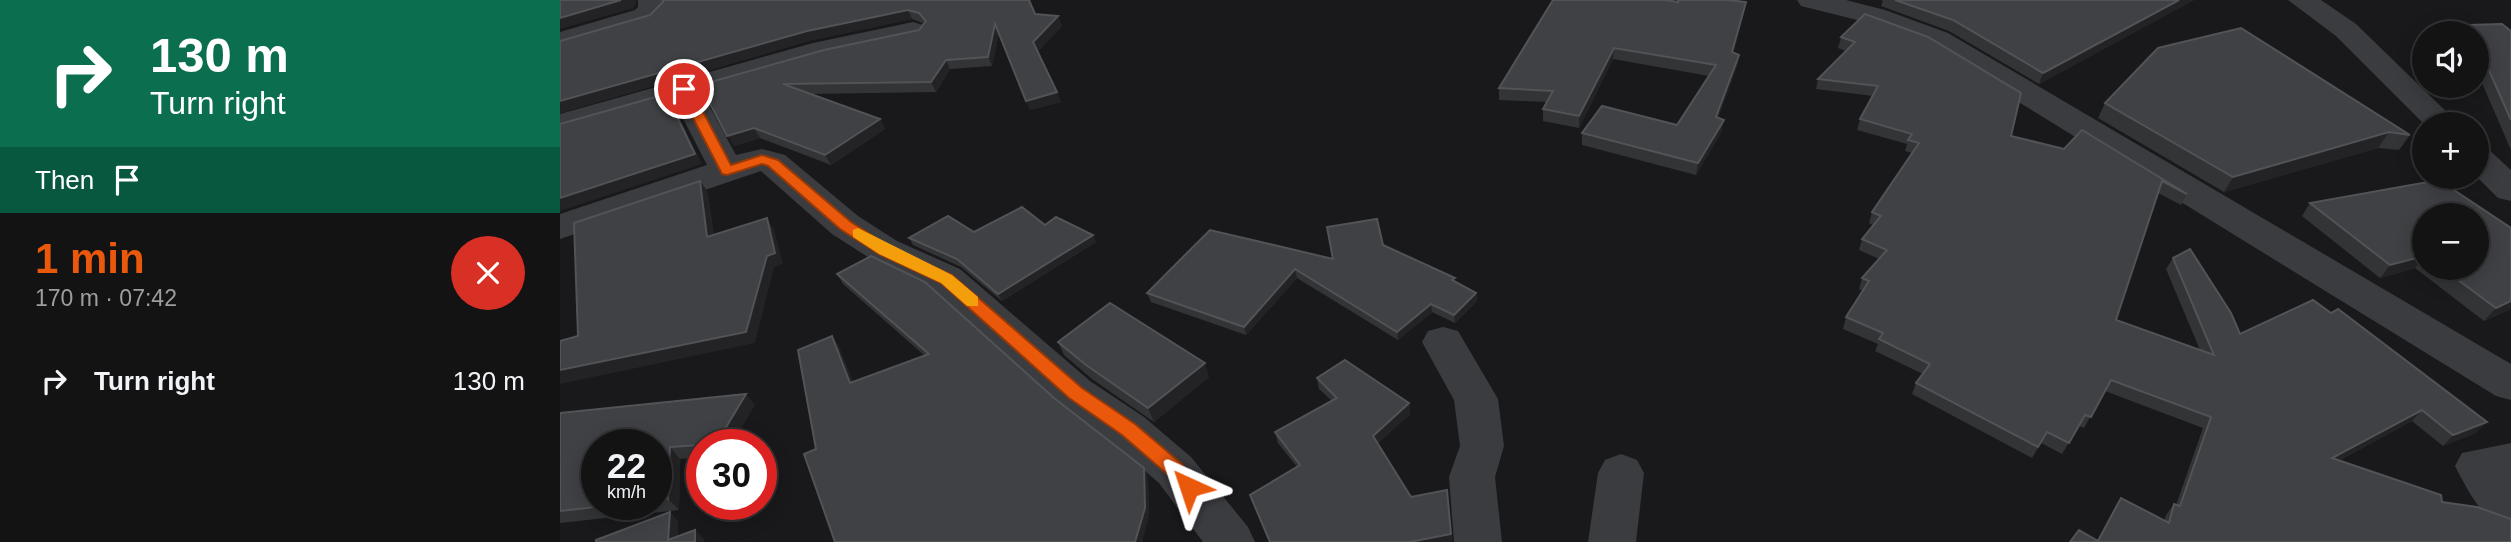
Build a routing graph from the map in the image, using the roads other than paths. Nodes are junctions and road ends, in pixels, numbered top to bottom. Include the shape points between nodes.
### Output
1 (652, 0) edge
2 (1811, 0) edge
3 (2302, 0) edge
4 (913, 31) edge
5 (560, 41) edge
6 (684, 89) junction
7 (2431, 112) edge
8 (560, 124) edge
9 (2489, 169) edge
10 (727, 171) junction
11 (2511, 191) edge
12 (560, 227) edge
13 (1443, 342) dead end
14 (2511, 384) edge
15 (2511, 462) edge
16 (1621, 473) dead end
17 (2511, 510) edge
18 (1231, 542) edge
19 (1478, 542) edge
20 (1612, 542) edge

1 - 5 street via 653,10 645,16
2 - 14 street via 1875,16 1937,39
3 - 7 street via 2346,30
4 - 6 street via 824,49
6 - 8 street
6 - 10 street
9 - 11 street
10 - 12 street
10 - 18 street via 762,160 773,163 845,225 884,250 946,279 1075,393 1175,470
13 - 19 street via 1476,399 1482,446 1472,477
15 - 17 street via 2478,466
16 - 20 street

